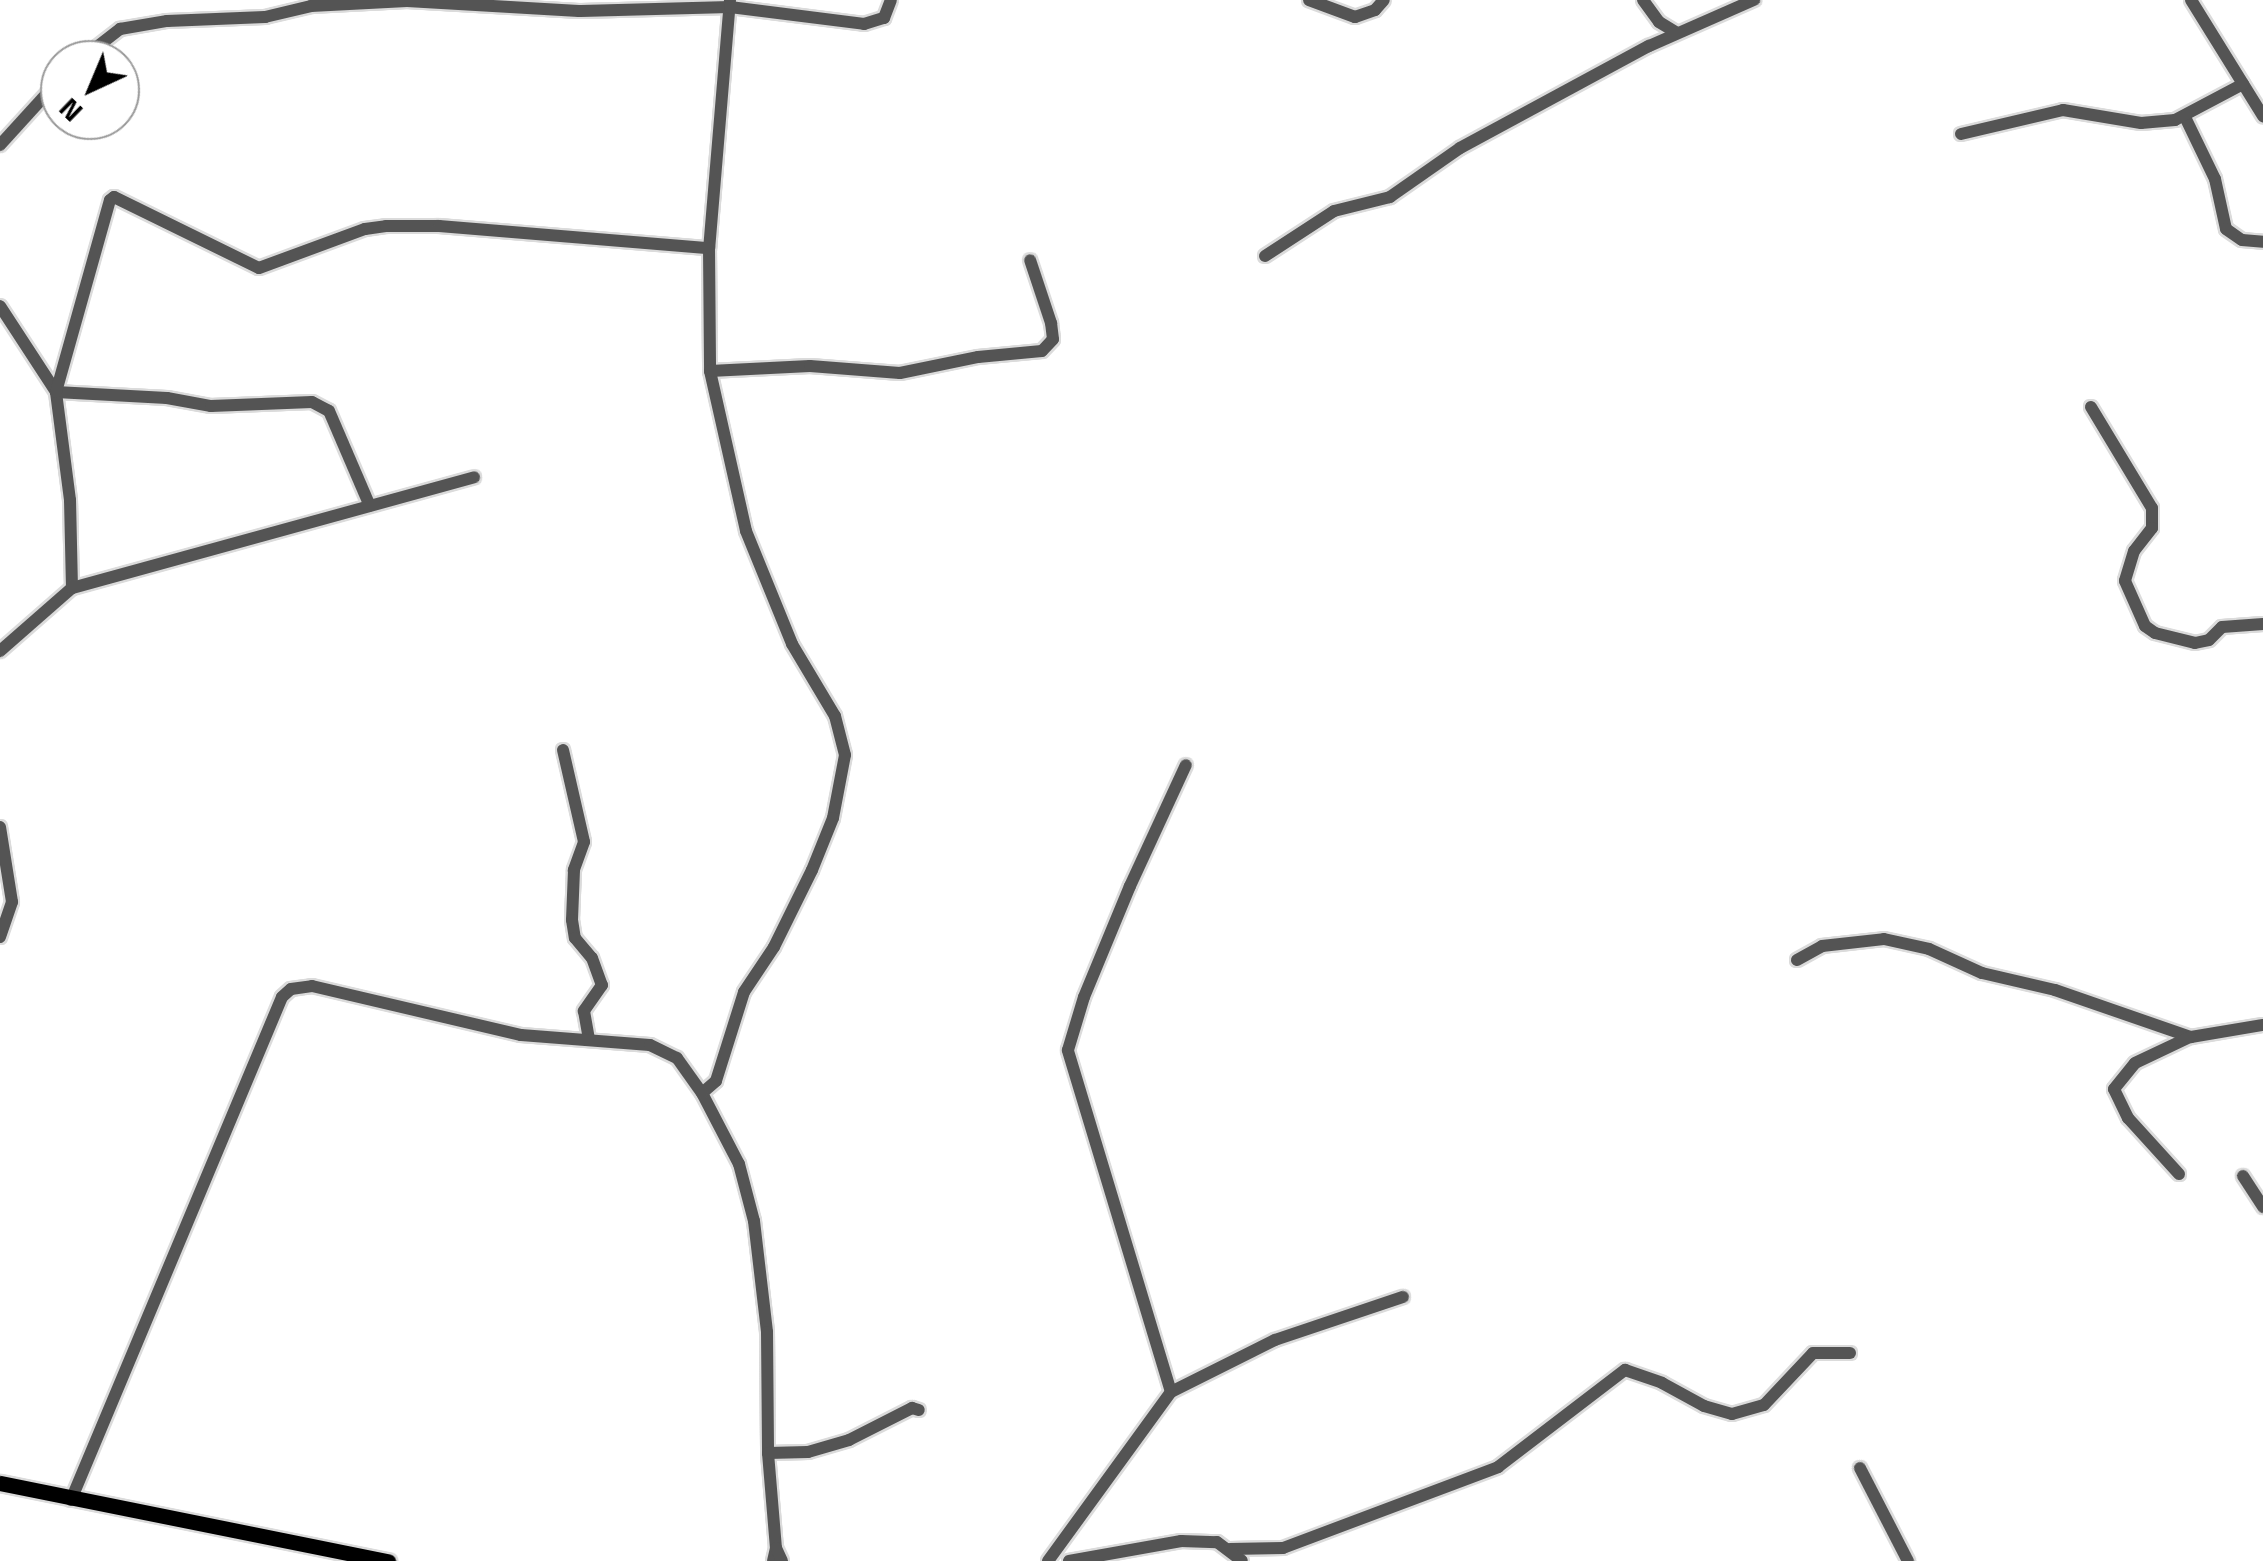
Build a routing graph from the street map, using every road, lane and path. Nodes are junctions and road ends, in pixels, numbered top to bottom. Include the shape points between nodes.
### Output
1 (891, 0) edge
2 (1308, 0) edge
3 (1384, 0) edge
4 (1642, 0) edge
5 (1754, 0) edge
6 (2191, 0) edge
7 (730, 4) edge
8 (1676, 34) junction
9 (106, 40) edge
10 (2243, 84) junction
11 (40, 101) edge
12 (2185, 116) junction
13 (2263, 116) edge
14 (1961, 134) dead end
15 (0, 145) edge
16 (2263, 242) edge
17 (709, 248) junction
18 (1265, 256) dead end
19 (1030, 260) dead end
20 (0, 306) edge
21 (710, 372) junction
22 (56, 392) junction
23 (2092, 407) dead end
24 (474, 476) dead end
25 (370, 506) junction
26 (72, 588) junction
27 (2263, 624) edge
28 (0, 651) edge
29 (564, 750) dead end
30 (1186, 765) dead end
31 (0, 828) edge
32 (0, 937) edge
33 (1797, 960) dead end
34 (2263, 1025) edge
35 (2191, 1037) junction
36 (589, 1038) junction
37 (702, 1093) junction
38 (2179, 1174) dead end
39 (2243, 1176) dead end
40 (2263, 1207) edge
41 (1403, 1297) dead end
42 (1850, 1353) dead end
43 (1171, 1392) junction
44 (918, 1410) dead end
45 (768, 1454) junction
46 (1860, 1468) dead end
47 (0, 1483) edge
48 (71, 1500) junction
49 (1230, 1549) junction
50 (777, 1557) edge
51 (388, 1561) edge
52 (1048, 1561) edge
53 (1070, 1561) edge
54 (1242, 1561) edge
55 (1908, 1561) edge

1 - 7 street via 884,18 864,24
2 - 3 street via 1355,17
4 - 8 street
5 - 8 street
6 - 10 street
7 - 9 street via 579,10 407,1 311,6 265,17 167,21 120,29
7 - 17 street
8 - 18 street via 1460,148 1390,197 1334,211
10 - 12 street
10 - 13 street
11 - 15 street
12 - 14 street via 2141,122 2063,110
12 - 16 street via 2215,179 2226,229 2242,240
17 - 21 street
17 - 22 street via 386,226 259,268 114,197
19 - 21 street via 1052,323 1053,338 1042,351 900,373 810,366
20 - 22 street
21 - 37 street via 746,531 792,644 835,716 845,755 833,818 812,870 744,992 716,1082
22 - 25 street via 211,406 312,402 330,411
22 - 26 street via 70,500
23 - 27 street via 2152,508 2152,528 2134,551 2125,581 2145,626 2194,643 2222,627
24 - 25 street
25 - 26 street
26 - 28 street
29 - 36 street via 584,842 574,870 572,920 602,984 584,1011
30 - 43 street via 1114,923 1068,1050
31 - 32 street via 12,902
33 - 35 street via 1822,946 1884,939
34 - 35 street
35 - 38 street via 2135,1063 2114,1088 2128,1118
36 - 37 street via 650,1045 678,1058
36 - 48 street via 522,1035 312,986 282,997
37 - 45 street via 739,1164 754,1221 767,1332
39 - 40 street
41 - 43 street via 1275,1340
42 - 49 street via 1813,1352 1764,1405 1732,1414 1625,1370 1498,1468 1282,1548
43 - 52 street
44 - 45 street via 808,1452
45 - 50 street
46 - 55 street
47 - 48 main road
48 - 51 main road
49 - 53 street via 1181,1541
49 - 54 street

